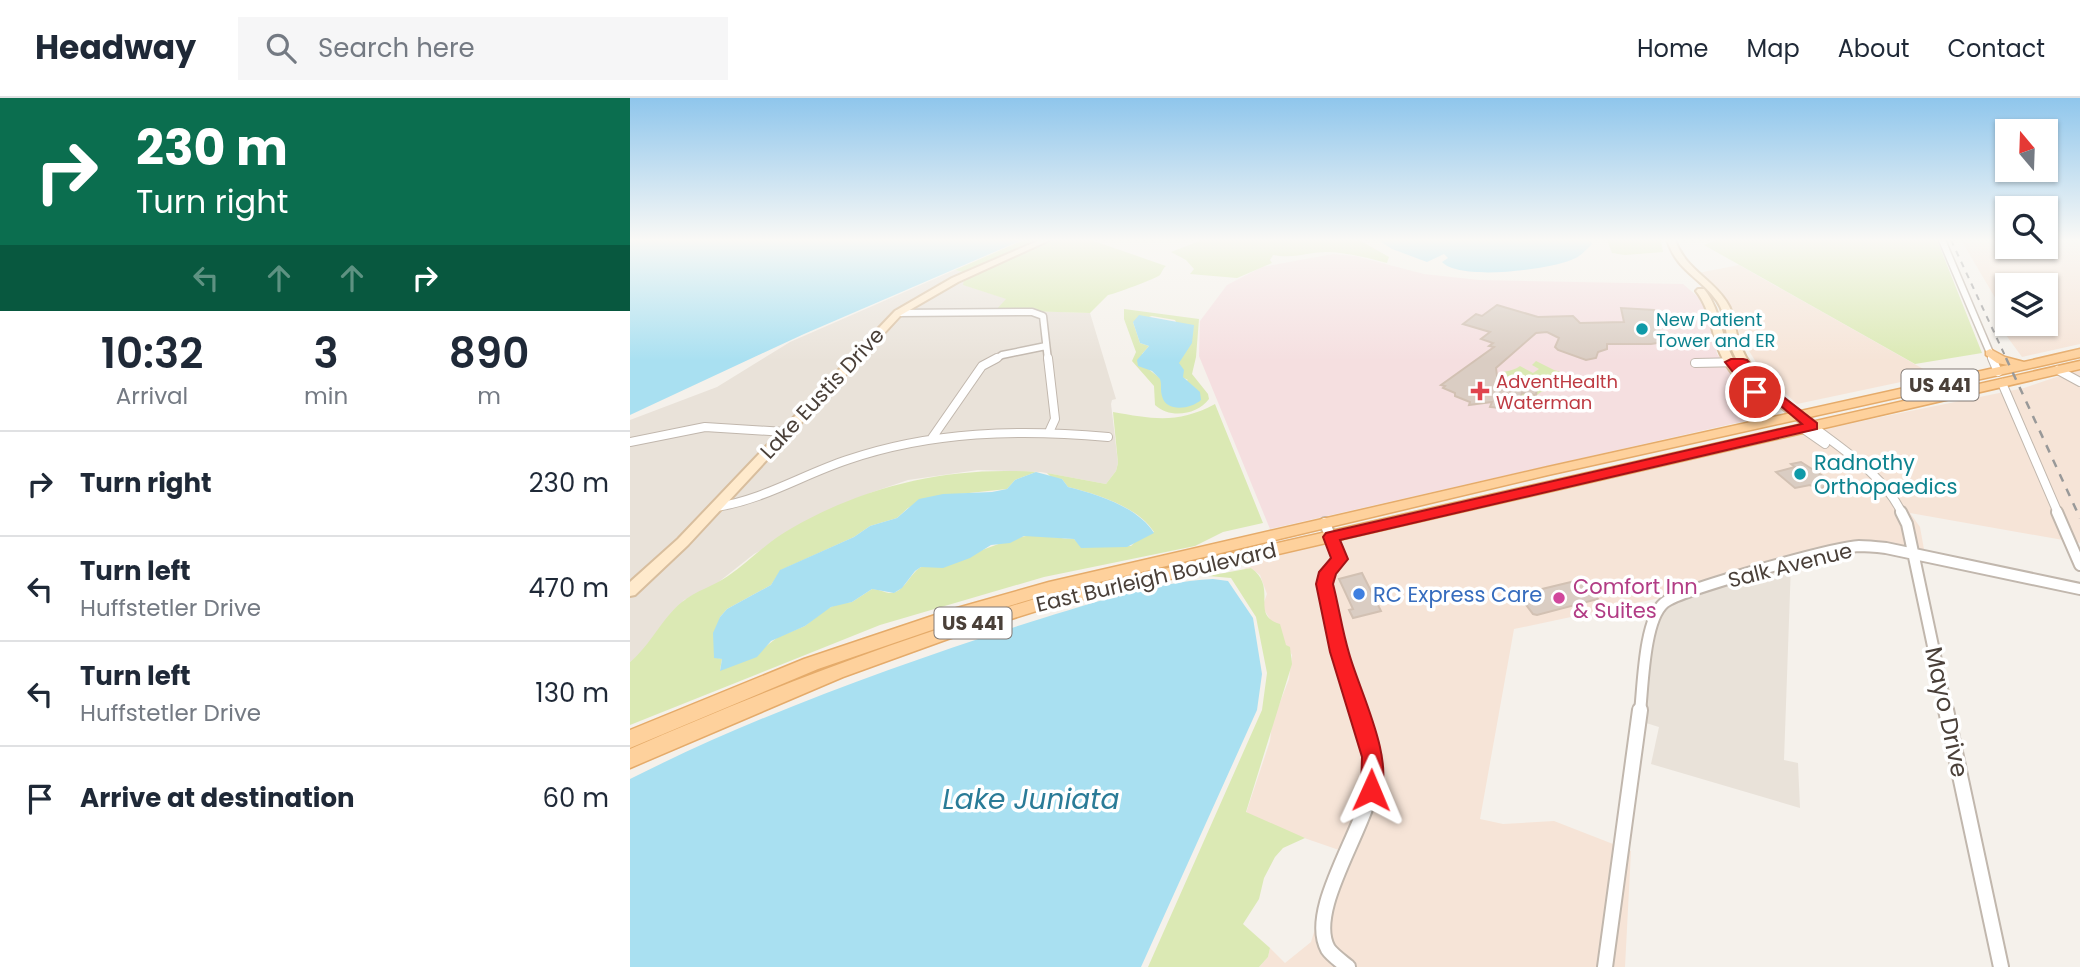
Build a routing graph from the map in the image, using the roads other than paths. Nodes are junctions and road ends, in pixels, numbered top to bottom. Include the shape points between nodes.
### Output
1 (954, 281) edge
2 (1689, 281) edge
3 (1959, 281) edge
4 (898, 313) junction
5 (1046, 346) junction
6 (1990, 353) junction
7 (2080, 353) edge
8 (1737, 362) junction
9 (1695, 363) dead end
10 (2028, 365) junction
11 (2080, 365) edge
12 (2058, 370) junction
13 (2000, 377) junction
14 (2080, 382) edge
15 (1800, 422) junction
16 (1050, 430) junction
17 (785, 432) junction
18 (1108, 437) dead end
19 (932, 438) junction
20 (630, 442) edge
21 (1680, 442) junction
22 (1576, 479) junction
23 (716, 507) junction
24 (1328, 530) junction
25 (1914, 554) junction
26 (2080, 565) edge
27 (2080, 589) edge
28 (630, 591) edge
29 (719, 701) junction
30 (630, 739) edge
31 (630, 747) edge
32 (630, 760) edge
33 (1348, 967) edge
34 (1605, 967) edge
35 (2001, 967) edge

1 - 4 street, Lake Eustis Drive
2 - 8 street via 1713,307 1721,340
3 - 6 street
4 - 5 street via 1041,315
4 - 17 street, Lake Eustis Drive
5 - 16 street via 1055,419
5 - 19 street via 1002,355 982,366
6 - 10 main road
6 - 13 street
7 - 10 main road, US 441
8 - 9 street
8 - 15 street via 1755,392
10 - 13 main road, US 441
11 - 12 main road, US 441
12 - 13 main road, US 441
12 - 14 street
13 - 15 main road, US 441
13 - 15 main road, US 441 via 1924,400
13 - 26 street
15 - 21 main road, US 441
15 - 22 main road, US 441
15 - 25 street, Mayo Drive via 1884,487 1903,514
16 - 18 street
16 - 19 street
17 - 20 street via 705,428
17 - 23 street, Lake Eustis Drive
19 - 23 street via 856,457 753,499
21 - 22 main road via 1675,448 1585,470
21 - 24 main road, US 441
22 - 24 main road, US 441
23 - 28 street, Lake Eustis Drive
24 - 29 main road, East Burleigh Boulevard / US 441 via 1137,566 1003,600
24 - 32 main road, East Burleigh Boulevard / US 441 via 971,624 815,680
24 - 33 street via 1339,559 1325,584 1339,652 1374,767 1371,790 1330,895 1323,927 1328,949
25 - 27 street, Salk Avenue
25 - 34 street, Salk Avenue via 1872,546 1846,548 1687,592 1657,610 1650,627
25 - 35 street, Mayo Drive
29 - 30 main road, East Burleigh Boulevard / US 441
29 - 31 main road via 704,715

